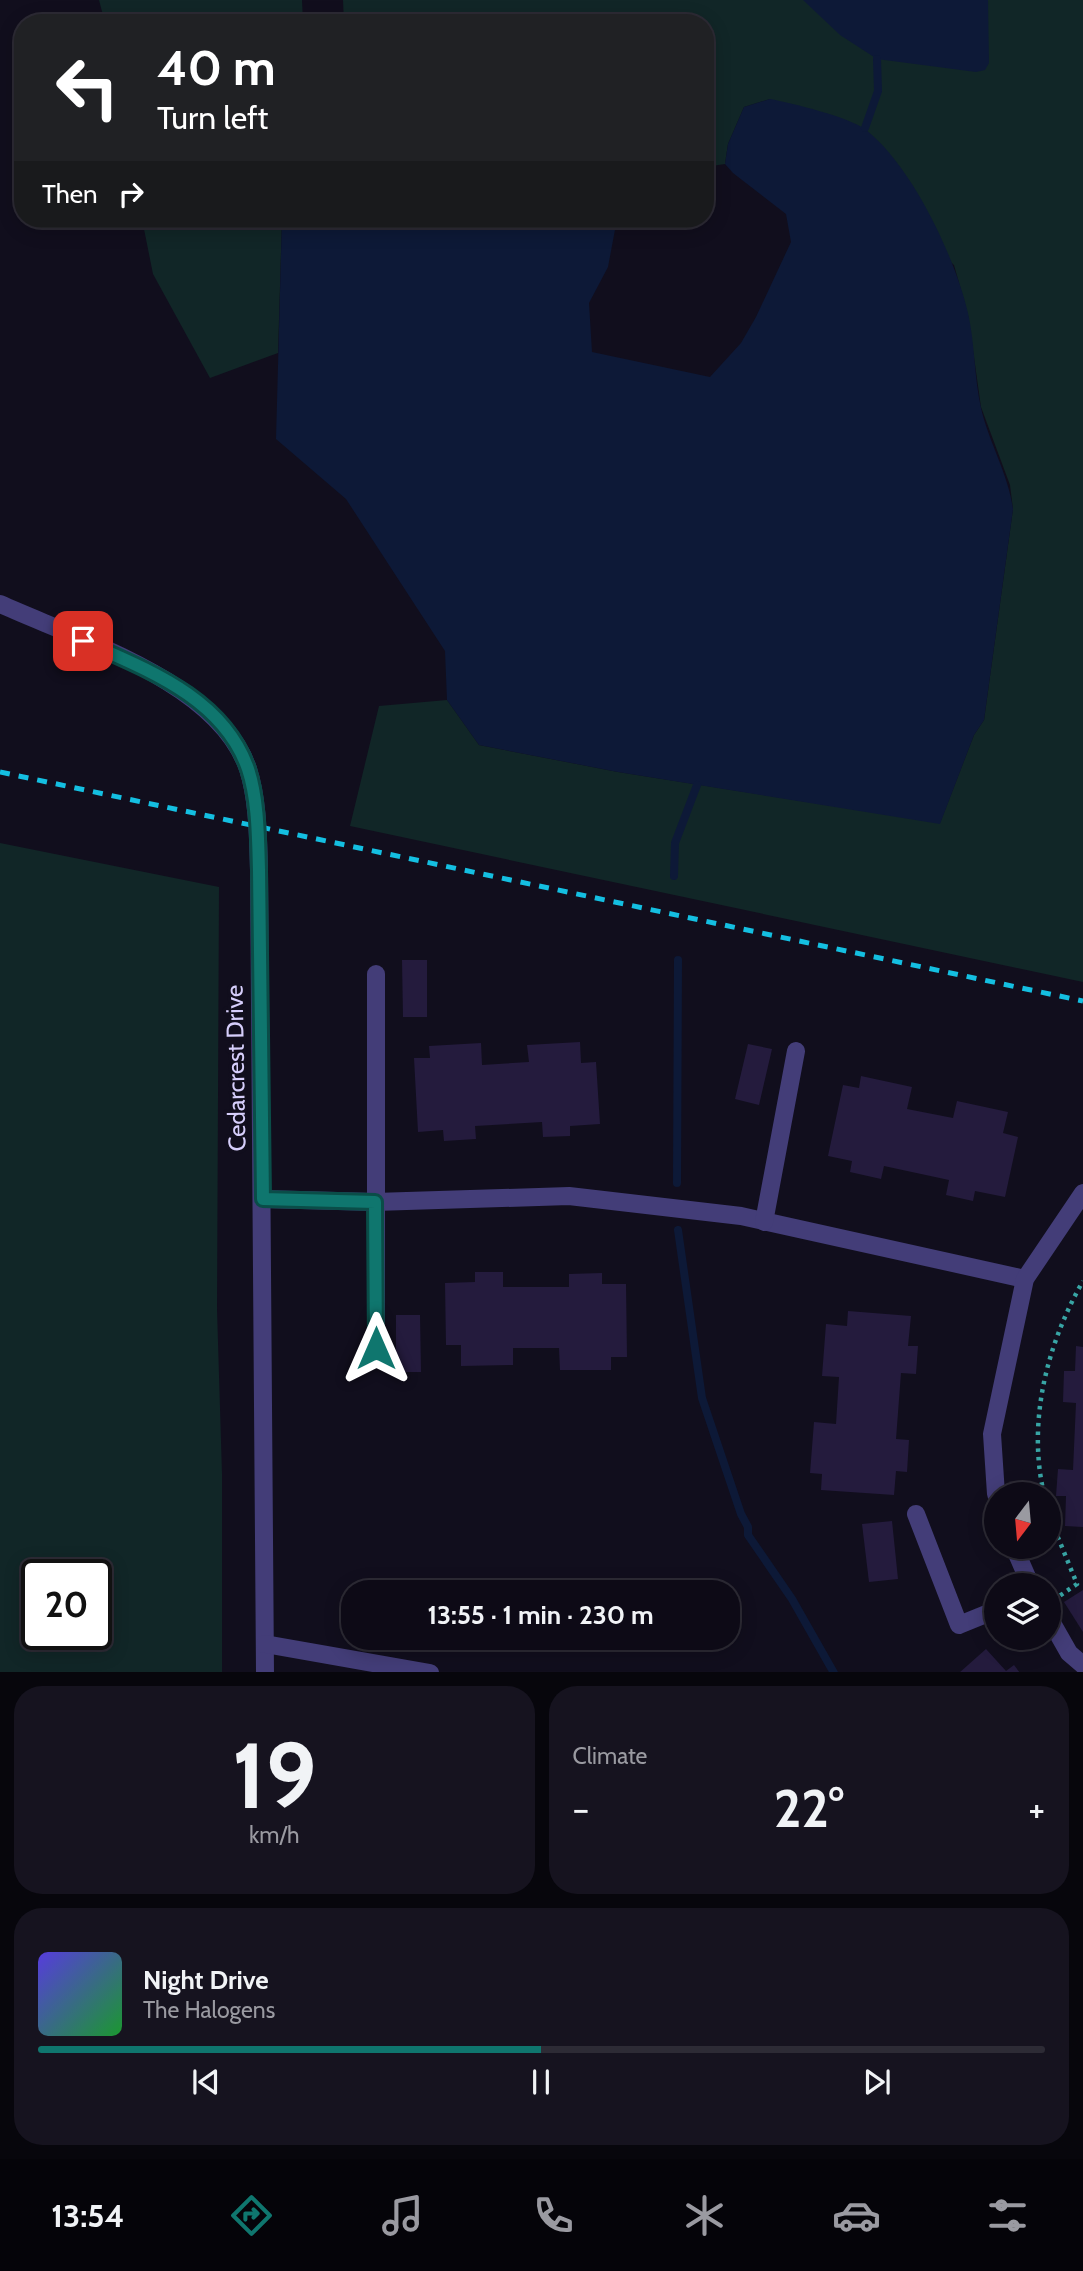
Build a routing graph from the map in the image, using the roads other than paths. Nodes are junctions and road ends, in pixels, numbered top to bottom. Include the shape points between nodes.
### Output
1 (0, 604) edge
2 (376, 974) dead end
3 (796, 1052) dead end
4 (1083, 1193) edge
5 (263, 1199) junction
6 (375, 1202) junction
7 (764, 1222) junction
8 (1025, 1279) junction
9 (376, 1348) dead end
10 (995, 1482) edge
11 (916, 1514) dead end
12 (984, 1616) edge
13 (1061, 1639) edge
14 (265, 1644) junction
15 (1083, 1665) edge
16 (402, 1670) edge
17 (265, 1672) edge
18 (430, 1672) edge

1 - 5 street, Cedarcrest Drive via 147,670 190,695 234,742 248,769 259,870
2 - 6 street
3 - 7 street
4 - 8 street
5 - 6 street
5 - 14 street, Cedarcrest Drive
6 - 7 street via 569,1196
6 - 9 street
7 - 8 street
8 - 10 street via 992,1434
11 - 12 street via 959,1625
13 - 15 street
14 - 16 street
14 - 17 street, Cedarcrest Drive
16 - 18 street

